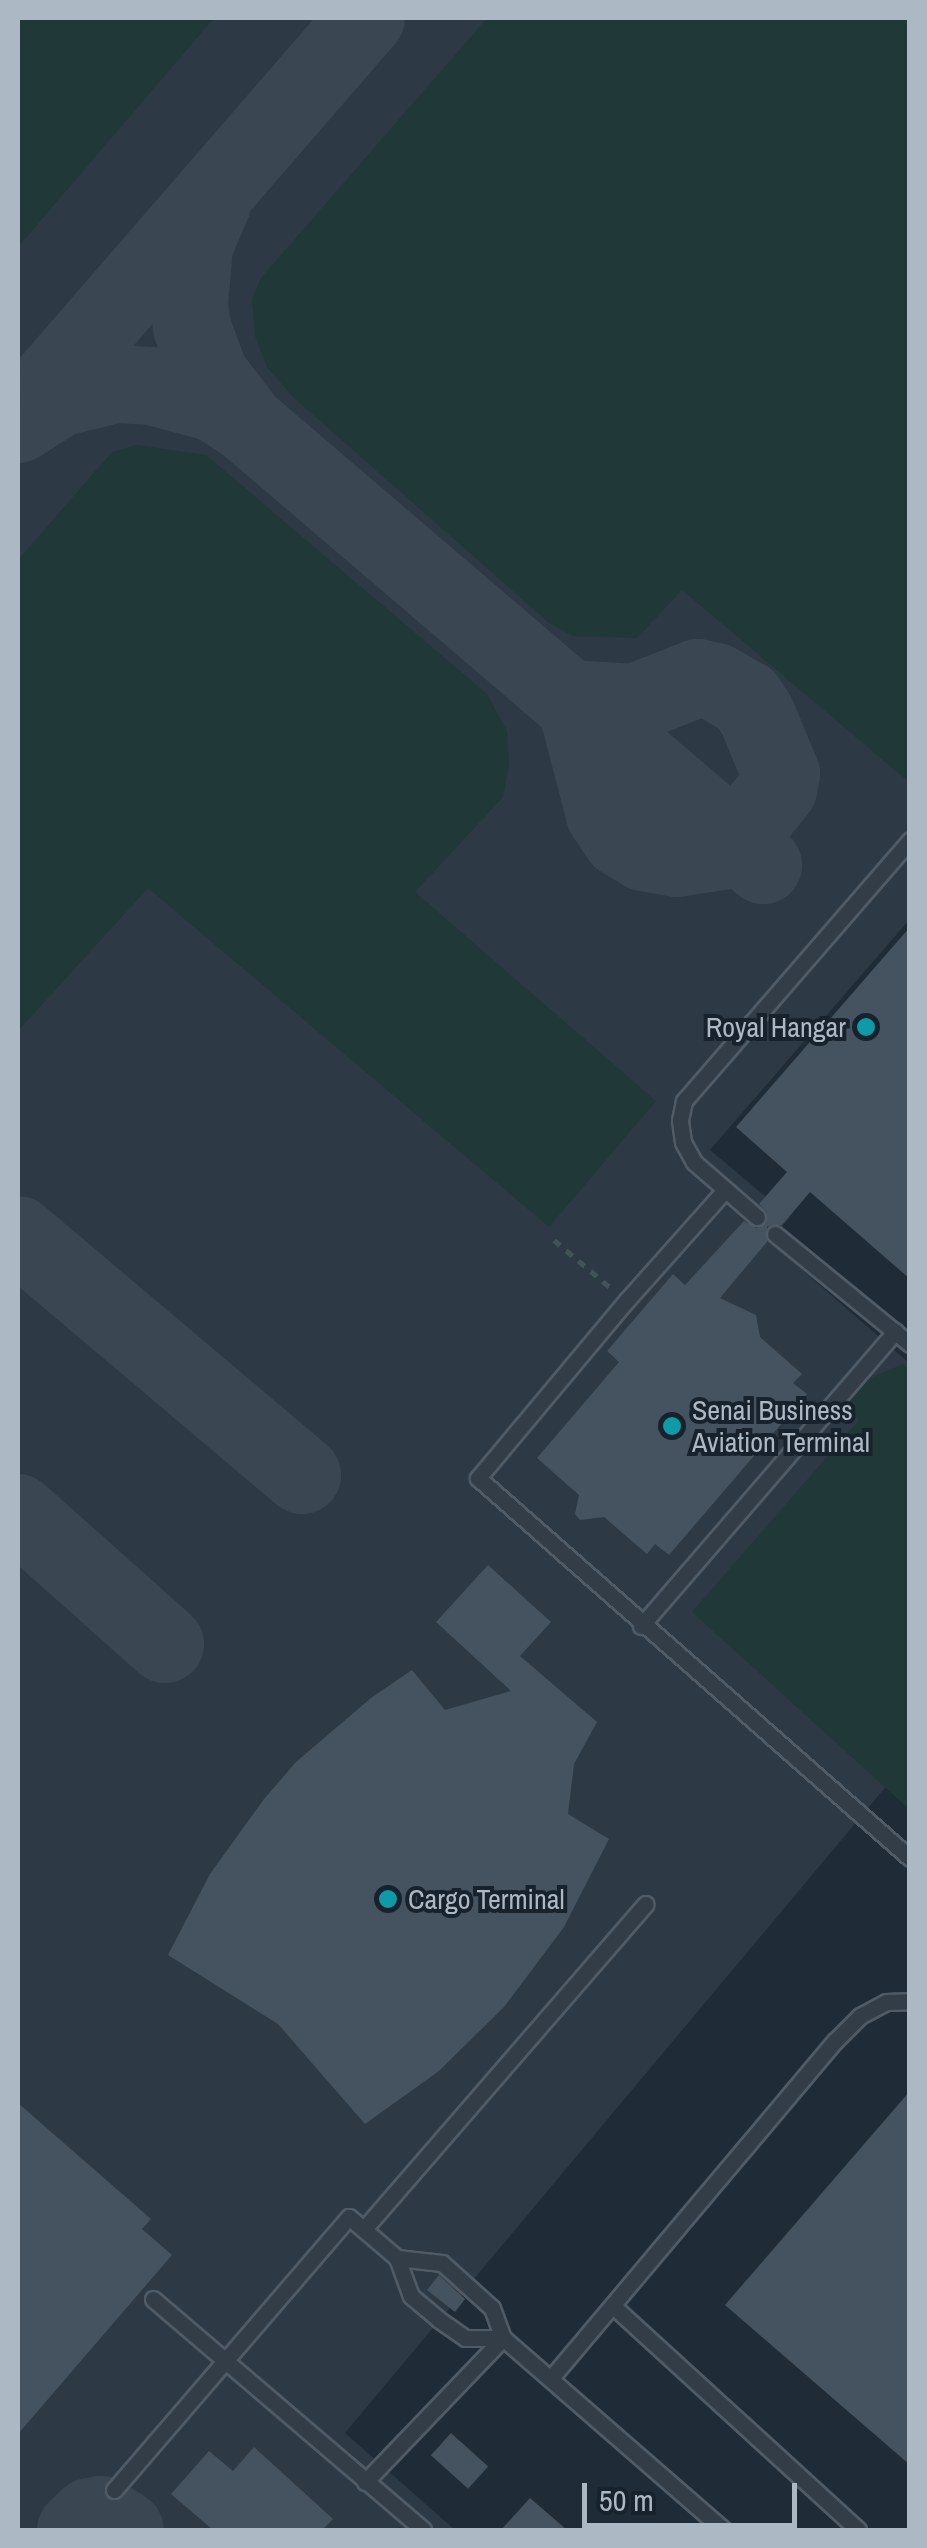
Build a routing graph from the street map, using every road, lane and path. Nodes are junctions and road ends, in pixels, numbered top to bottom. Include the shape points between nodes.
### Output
1 (910, 840) edge
2 (725, 1190) junction
3 (757, 1218) dead end
4 (775, 1234) dead end
5 (554, 1240) dead end
6 (626, 1300) junction
7 (895, 1332) junction
8 (910, 1344) edge
9 (640, 1626) junction
10 (910, 1858) edge
11 (646, 1904) dead end
12 (910, 2000) edge
13 (364, 2229) junction
14 (397, 2258) junction
15 (154, 2299) dead end
16 (613, 2306) junction
17 (504, 2338) junction
18 (223, 2360) junction
19 (551, 2378) junction
20 (364, 2482) junction
21 (114, 2490) dead end
22 (423, 2530) edge
23 (724, 2530) edge
24 (858, 2530) edge

1 - 2 lane via 684,1101 683,1142
2 - 3 lane
2 - 6 lane
4 - 7 lane
5 - 6 path
6 - 9 lane via 478,1478
7 - 8 lane
7 - 9 lane
9 - 10 lane
11 - 13 lane
12 - 16 lane via 886,2002 860,2016 835,2041
13 - 14 lane
13 - 18 lane via 348,2216
14 - 17 lane via 442,2263 492,2308
14 - 17 lane via 411,2296 438,2318 465,2338
15 - 18 lane
16 - 19 lane
16 - 24 lane
17 - 19 lane
17 - 20 lane
18 - 20 lane
18 - 21 lane
19 - 23 lane
20 - 22 lane

